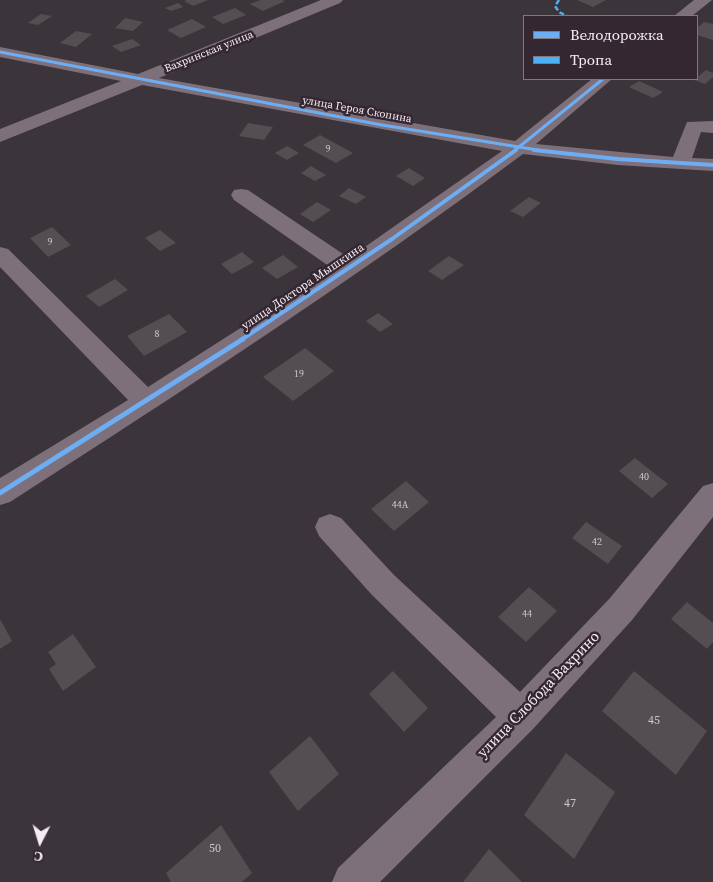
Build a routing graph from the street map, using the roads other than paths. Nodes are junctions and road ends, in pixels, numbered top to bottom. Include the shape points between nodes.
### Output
1 (704, 0) edge
2 (326, 1) edge
3 (683, 15) edge
4 (0, 52) edge
5 (140, 80) junction
6 (602, 80) edge
7 (713, 127) edge
8 (0, 136) edge
9 (519, 147) junction
10 (680, 164) junction
11 (713, 165) edge
12 (241, 195) dead end
13 (0, 254) edge
14 (350, 270) junction
15 (146, 402) junction
16 (0, 493) edge
17 (713, 495) edge
18 (330, 527) dead end
19 (520, 717) junction
20 (352, 882) edge

1 - 3 street
2 - 5 street, Вахринская улица
4 - 5 street, улица Героя Скопина
5 - 8 street, Вахринская улица
5 - 9 street, улица Героя Скопина
6 - 9 street, улица Доктора Мышкина
7 - 10 street via 694,126
9 - 10 street, улица Героя Скопина
9 - 14 street, улица Доктора Мышкина
10 - 11 street, улица Героя Скопина
12 - 14 street
13 - 15 street
14 - 15 street, улица Доктора Мышкина
15 - 16 street, улица Доктора Мышкина
17 - 19 street, улица Слобода Вахрино via 621,609
18 - 19 street via 383,585
19 - 20 street, улица Слобода Вахрино

